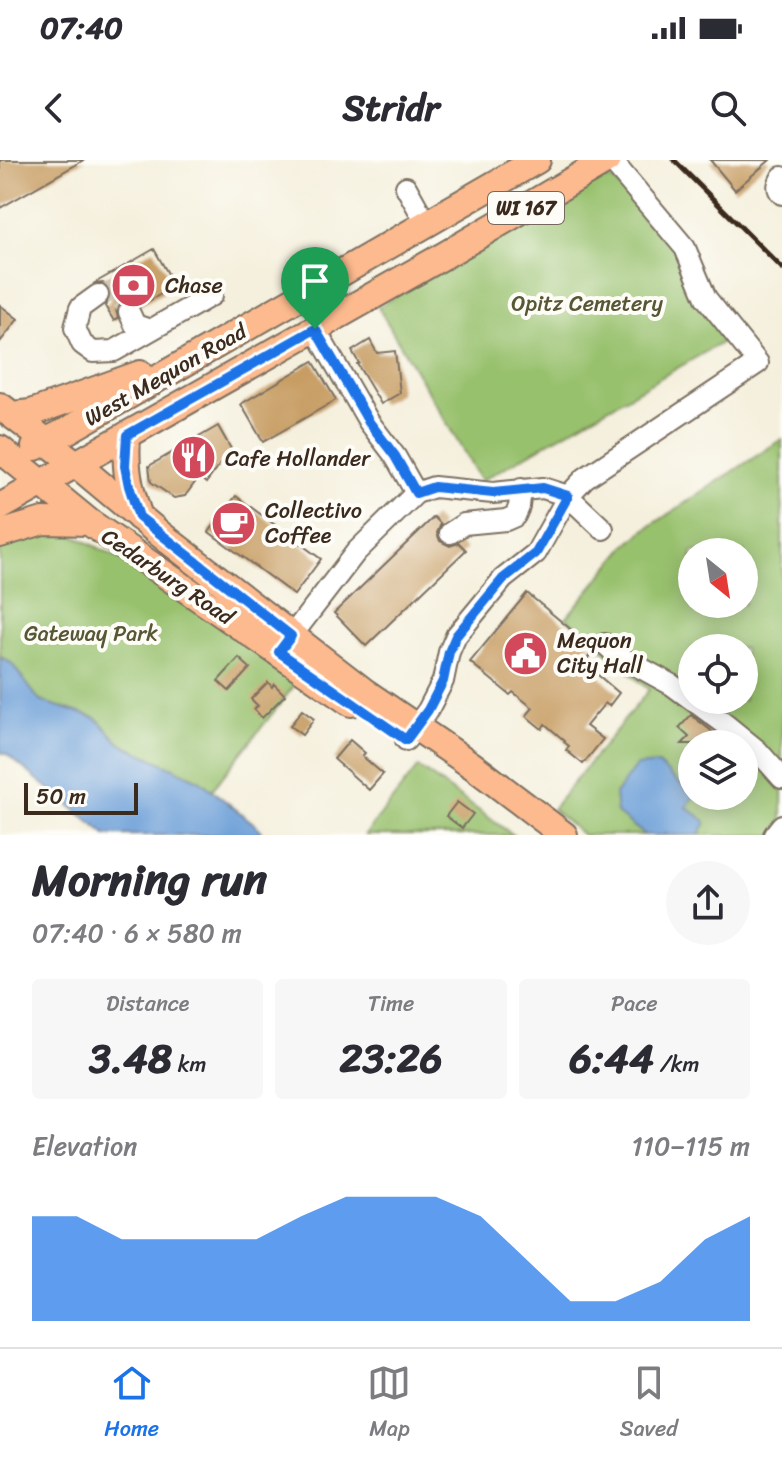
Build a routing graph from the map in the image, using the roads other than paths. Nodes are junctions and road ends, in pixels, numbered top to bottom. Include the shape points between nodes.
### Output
1 (537, 160) edge
2 (609, 160) edge
3 (782, 177) edge
4 (406, 187) dead end
5 (782, 194) edge
6 (426, 223) junction
7 (445, 255) junction
8 (98, 295) dead end
9 (212, 295) dead end
10 (129, 312) tunnel mouth
11 (315, 329) junction
12 (144, 334) junction
13 (182, 364) junction
14 (6, 410) edge
15 (127, 435) junction
16 (63, 454) junction
17 (15, 465) edge
18 (0, 489) edge
19 (521, 489) junction
20 (416, 493) junction
21 (568, 496) junction
22 (0, 507) edge
23 (139, 517) junction
24 (89, 522) junction
25 (603, 529) dead end
26 (450, 533) dead end
27 (0, 534) edge
28 (285, 644) junction
29 (605, 644) dead end
30 (411, 733) junction
31 (782, 778) edge
32 (782, 825) edge
33 (536, 835) edge
34 (564, 835) edge
35 (774, 835) edge

1 - 6 main road, West Mequon Road / WI 167
2 - 7 main road, West Mequon Road / WI 167
2 - 21 lane via 685,248 706,298 758,363 585,478
3 - 5 lane
4 - 6 lane
6 - 7 main road
6 - 13 main road, West Mequon Road / WI 167
7 - 11 main road, West Mequon Road / WI 167
8 - 12 lane via 80,308 75,328 82,344 93,352 114,351
9 - 12 lane
10 - 12 lane
11 - 15 main road, West Mequon Road / WI 167
11 - 20 lane
13 - 14 main road via 31,413
13 - 16 main road via 166,393
14 - 16 main road, Cedarburg Road
15 - 16 main road, West Mequon Road / WI 167
15 - 23 main road via 125,466
16 - 17 main road, West Mequon Road
16 - 17 main road, West Mequon Road / WI 167
16 - 23 main road, Cedarburg Road
17 - 18 main road
17 - 22 main road, West Mequon Road
17 - 24 main road, Cedarburg Road
19 - 20 lane via 493,493 434,487
19 - 21 lane via 543,488
19 - 26 lane via 515,516 464,524
20 - 28 lane via 356,552
21 - 25 lane
21 - 30 lane via 536,553 503,579 456,636 443,681
23 - 28 main road, Cedarburg Road
24 - 27 main road via 43,521
24 - 28 main road, Cedarburg Road via 161,573
28 - 30 main road, Cedarburg Road via 366,693
29 - 31 lane via 725,724
30 - 33 main road, Cedarburg Road
30 - 34 main road, Cedarburg Road via 473,766
32 - 35 lane

